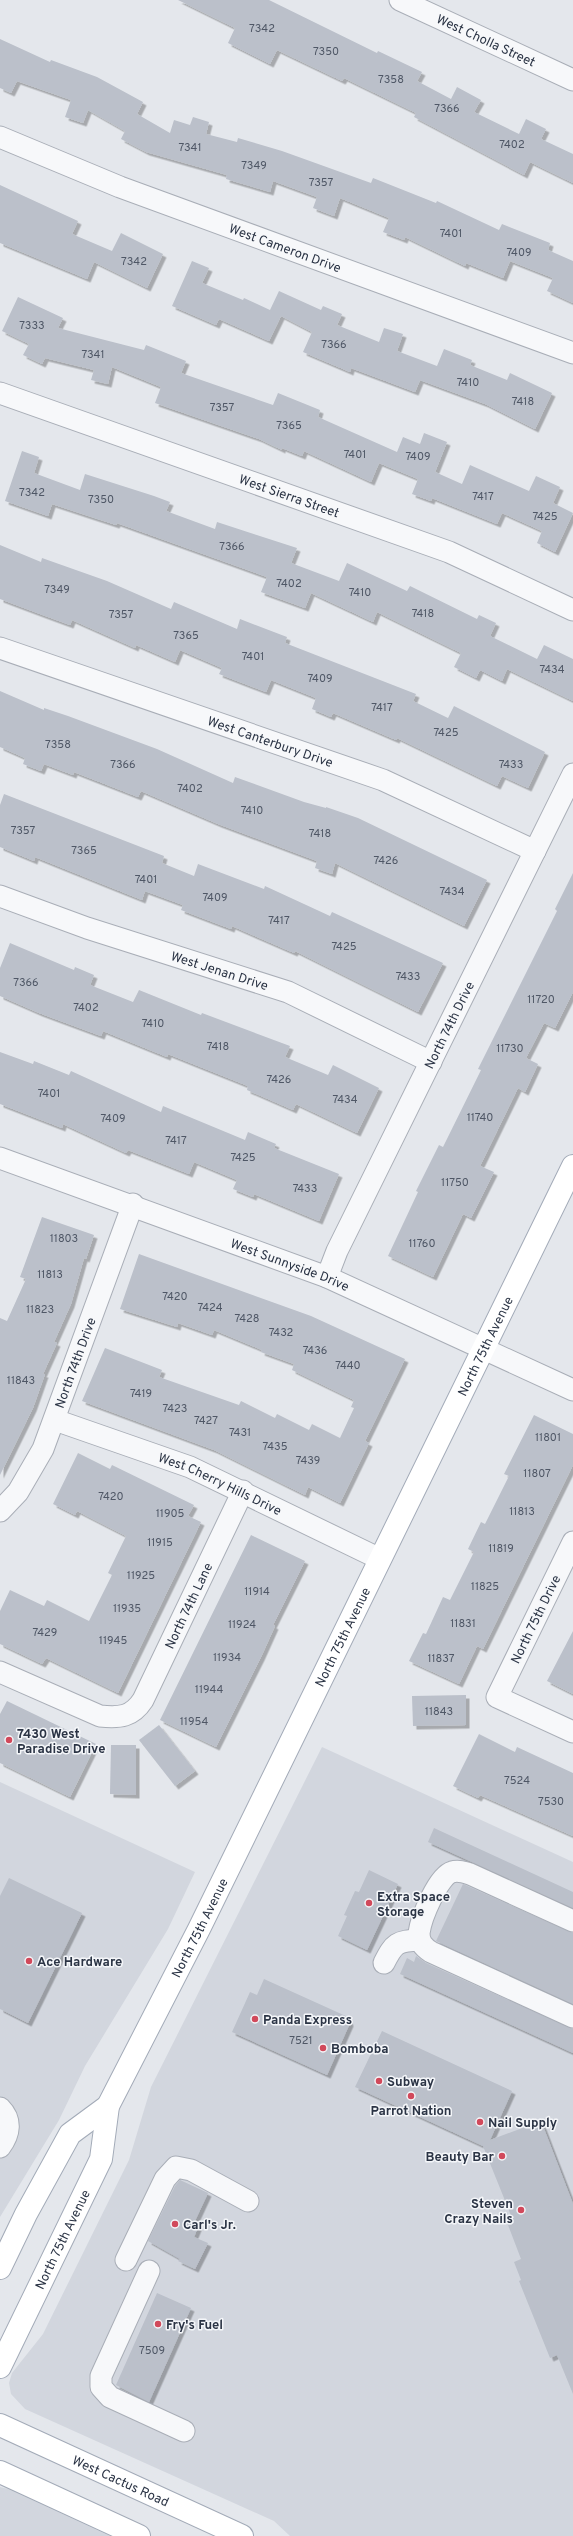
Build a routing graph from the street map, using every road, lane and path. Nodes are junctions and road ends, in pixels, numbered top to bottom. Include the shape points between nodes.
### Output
1 (400, 0) edge
2 (573, 80) edge
3 (0, 137) edge
4 (573, 353) edge
5 (0, 393) edge
6 (573, 610) edge
7 (0, 648) edge
8 (573, 774) edge
9 (535, 851) junction
10 (0, 896) edge
11 (431, 1062) junction
12 (0, 1158) edge
13 (573, 1166) edge
14 (133, 1204) junction
15 (327, 1277) junction
16 (482, 1348) junction
17 (573, 1390) edge
18 (55, 1420) junction
19 (243, 1491) junction
20 (0, 1511) edge
21 (573, 1542) edge
22 (380, 1559) junction
23 (0, 1672) edge
24 (573, 1732) edge
25 (573, 1921) edge
26 (419, 1940) junction
27 (384, 1963) dead end
28 (573, 2017) edge
29 (108, 2106) junction
30 (0, 2108) edge
31 (0, 2147) edge
32 (248, 2201) dead end
33 (126, 2260) dead end
34 (0, 2268) edge
35 (149, 2271) dead end
36 (0, 2368) edge
37 (0, 2425) edge
38 (184, 2431) dead end
39 (0, 2472) edge
40 (139, 2536) edge
41 (242, 2536) edge

1 - 2 street, West Cholla Street
3 - 4 street, West Cameron Drive via 120,187
5 - 6 street, West Sierra Street via 449,552
7 - 9 street, West Canterbury Drive via 383,780
8 - 9 street, North 74th Drive
9 - 11 street, North 74th Drive
10 - 11 street, West Jenan Drive via 86,928 288,992
11 - 15 street, North 74th Drive
12 - 14 street, West Sunnyside Drive
13 - 16 main road, North 75th Avenue
14 - 15 street, West Sunnyside Drive
14 - 18 street, North 74th Drive
15 - 16 street, West Sunnyside Drive
16 - 17 street, West Sunnyside Drive
16 - 22 main road, North 75th Avenue
18 - 19 street, West Cherry Hills Drive via 190,1467
18 - 20 street, North 74th Drive via 18,1492
19 - 22 street, West Cherry Hills Drive
19 - 23 street, North 74th Lane via 143,1700 128,1716 100,1716
21 - 24 street, North 75th Drive via 497,1697
22 - 29 main road, North 75th Avenue via 199,1929
25 - 26 street via 470,1874 452,1872 444,1876 438,1884 420,1925
26 - 27 street via 397,1943
26 - 28 street via 424,1948 431,1952
29 - 34 main road, North 75th Avenue via 70,2134
29 - 36 main road, North 75th Avenue via 101,2159
30 - 31 street via 6,2114 8,2130
32 - 33 street via 191,2170 176,2167 165,2179
35 - 38 street via 101,2376 101,2388 110,2397
37 - 41 main road, West Cactus Road
39 - 40 main road

